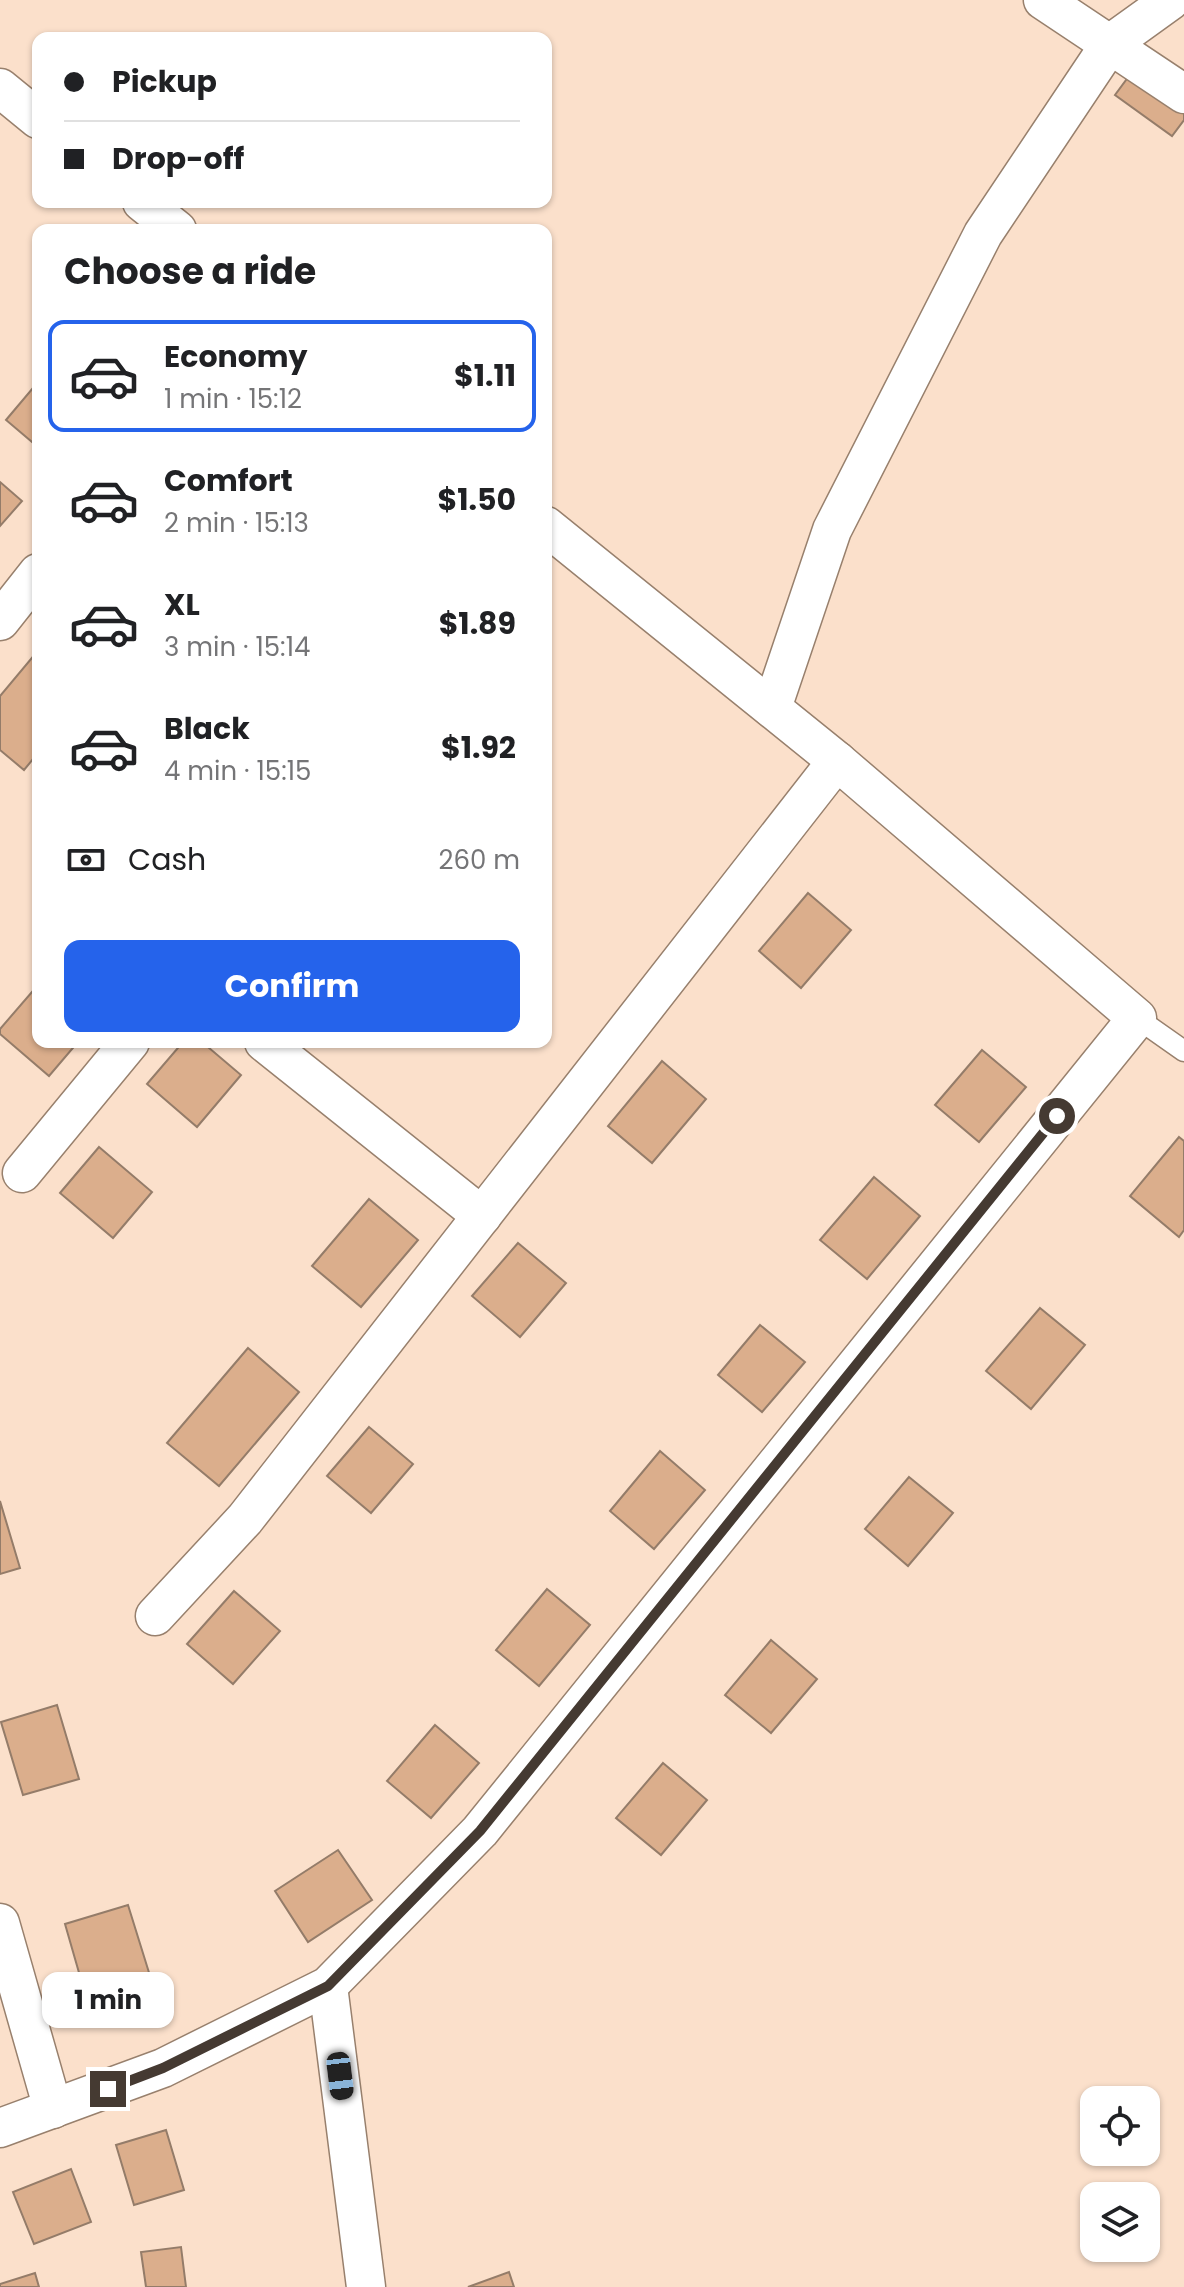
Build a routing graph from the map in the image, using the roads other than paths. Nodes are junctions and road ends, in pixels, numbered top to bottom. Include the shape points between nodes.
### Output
1 (1043, 0) edge
2 (1171, 0) edge
3 (1110, 44) junction
4 (0, 88) edge
5 (1184, 94) edge
6 (32, 114) edge
7 (150, 208) edge
8 (170, 224) edge
9 (552, 534) edge
10 (32, 581) edge
11 (0, 621) edge
12 (772, 708) junction
13 (837, 761) junction
14 (1137, 1018) junction
15 (125, 1048) edge
16 (272, 1048) edge
17 (1184, 1051) edge
18 (22, 1173) dead end
19 (482, 1216) junction
20 (155, 1616) dead end
21 (0, 1923) edge
22 (328, 1986) junction
23 (53, 2109) junction
24 (0, 2128) edge
25 (366, 2287) edge

1 - 3 street
2 - 3 street
3 - 5 street
3 - 12 street via 983,234 839,516
4 - 6 street
7 - 8 street
9 - 12 street
10 - 11 street
12 - 13 street
13 - 14 street
13 - 19 street
14 - 17 lane
14 - 22 street via 480,1831
15 - 18 street
16 - 19 street
19 - 20 street via 245,1519
21 - 23 street
22 - 23 street via 163,2068
22 - 25 street
23 - 24 street

